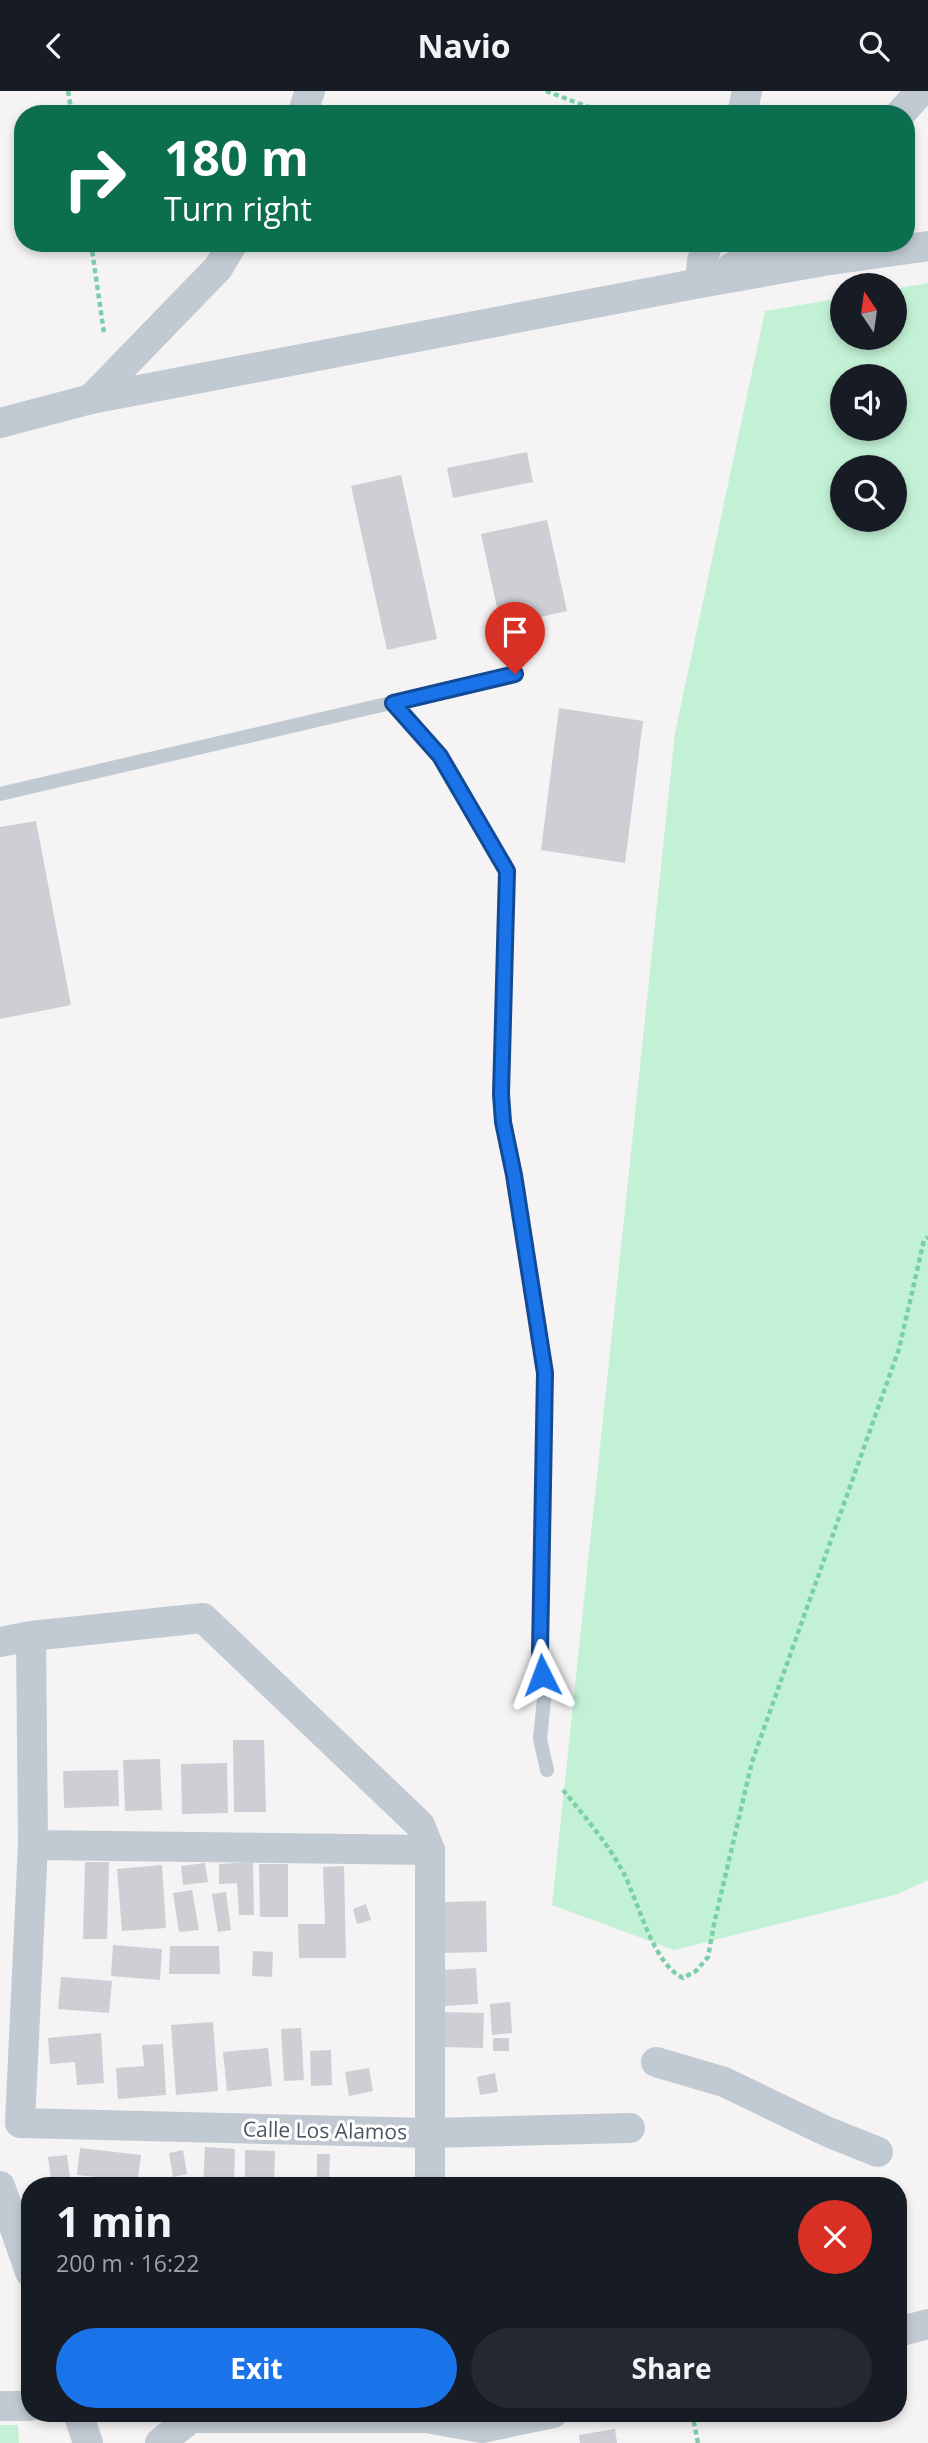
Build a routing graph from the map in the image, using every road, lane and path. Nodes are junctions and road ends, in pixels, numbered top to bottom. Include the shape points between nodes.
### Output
1 (546, 91) edge
2 (921, 91) edge
3 (583, 105) edge
4 (908, 105) edge
5 (92, 252) edge
6 (228, 252) edge
7 (705, 252) edge
8 (763, 252) edge
9 (886, 252) edge
10 (700, 283) junction
11 (104, 333) dead end
12 (91, 399) junction
13 (0, 423) edge
14 (515, 674) dead end
15 (393, 703) junction
16 (0, 794) edge
17 (928, 1237) edge
18 (32, 1636) junction
19 (0, 1642) edge
20 (547, 1770) joint
21 (33, 1845) junction
22 (430, 1850) junction
23 (656, 2062) dead end
24 (630, 2128) dead end
25 (430, 2133) junction
26 (878, 2152) dead end
27 (429, 2177) edge
28 (0, 2186) edge
29 (21, 2246) edge
30 (928, 2324) edge
31 (907, 2330) edge
32 (0, 2406) edge
33 (21, 2406) edge
34 (81, 2422) edge
35 (187, 2422) edge
36 (454, 2422) edge
37 (510, 2422) edge
38 (694, 2422) edge
39 (88, 2443) edge
40 (160, 2443) edge
41 (698, 2443) edge

1 - 3 path
2 - 4 street
5 - 11 path
6 - 12 street via 218,268
7 - 10 street
8 - 10 street
9 - 10 street
10 - 12 street
12 - 13 street
14 - 15 lane
15 - 16 lane
15 - 20 lane via 440,756 507,871 501,1094 545,1373 540,1739
17 - 20 path via 923,1240 899,1349 752,1762 708,1957 696,1971 683,1978 674,1974 659,1954 623,1872
18 - 19 street
18 - 21 street
18 - 22 street via 203,1618 420,1825
21 - 22 street
21 - 25 street, Calle Los Alamos via 20,2123
22 - 25 street
23 - 26 street via 724,2082
24 - 25 street, Calle Los Alamos
25 - 27 street
28 - 29 street
30 - 31 street
32 - 33 street
34 - 39 street
35 - 40 street
36 - 37 street via 482,2428
38 - 41 path

